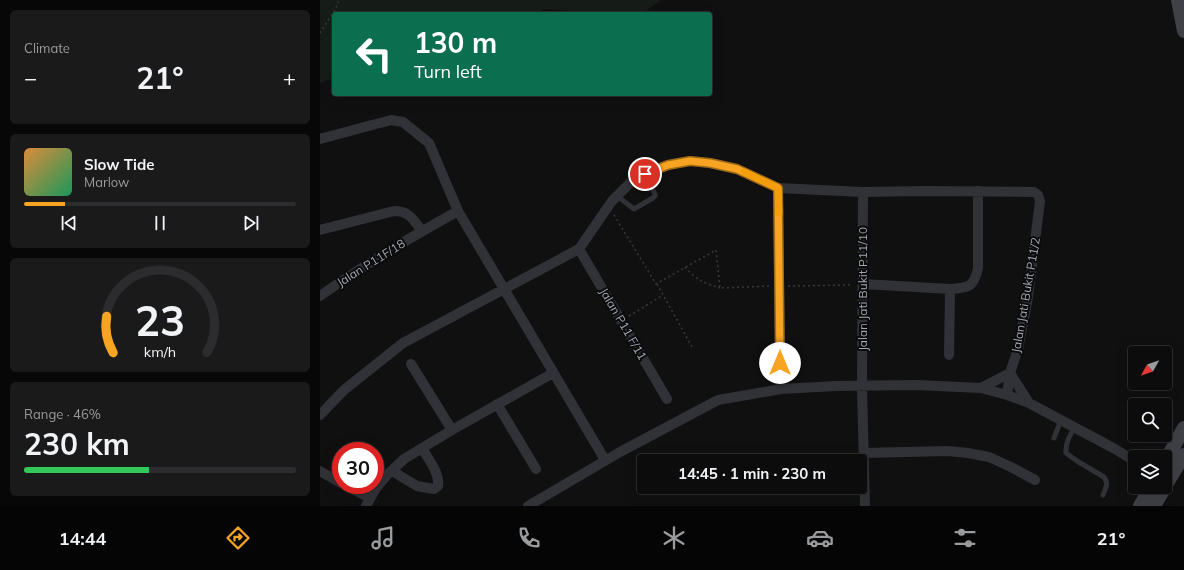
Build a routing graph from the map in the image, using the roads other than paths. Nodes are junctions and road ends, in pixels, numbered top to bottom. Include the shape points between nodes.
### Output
1 (1178, 0) edge
2 (1184, 31) edge
3 (320, 139) edge
4 (645, 174) junction
5 (778, 188) junction
6 (978, 191) junction
7 (863, 192) junction
8 (618, 196) junction
9 (458, 211) junction
10 (320, 230) edge
11 (422, 231) junction
12 (579, 249) junction
13 (863, 284) junction
14 (504, 289) junction
15 (950, 289) junction
16 (320, 296) edge
17 (949, 355) dead end
18 (780, 363) dead end
19 (411, 364) dead end
20 (553, 372) junction
21 (1010, 373) junction
22 (862, 387) junction
23 (981, 388) junction
24 (1007, 395) junction
25 (667, 399) dead end
26 (1029, 403) junction
27 (497, 404) junction
28 (320, 415) edge
29 (1061, 420) junction
30 (1075, 427) junction
31 (1184, 428) edge
32 (452, 430) junction
33 (1054, 438) dead end
34 (422, 448) junction
35 (1172, 450) edge
36 (864, 453) junction
37 (1184, 455) edge
38 (1128, 457) edge
39 (605, 460) junction
40 (536, 469) dead end
41 (320, 471) edge
42 (392, 471) junction
43 (1172, 474) edge
44 (332, 478) edge
45 (1035, 480) dead end
46 (358, 494) edge
47 (1103, 494) dead end
48 (1147, 494) edge
49 (1161, 494) edge
50 (368, 502) edge
51 (528, 506) edge
52 (865, 506) edge
53 (1140, 506) edge
54 (1154, 506) edge

1 - 2 main road
3 - 9 street via 391,120 403,122 429,143
4 - 5 street via 668,165 690,161 710,163 737,169
4 - 8 street via 630,183
4 - 8 lane via 655,194 653,198 634,210
5 - 7 street
5 - 18 street
6 - 7 street
6 - 15 street via 976,279 964,288
6 - 21 street, Jalan Jati Bukit P11/2 via 1034,192 1040,201 1028,297 1018,349
7 - 13 street, Jalan Jati Bukit P11/10
8 - 12 street
9 - 11 street, Jalan P11F/18
9 - 14 street
10 - 11 street via 402,211 408,214
11 - 16 street, Jalan P11F/18
12 - 14 street
12 - 25 street, Jalan P11 F/11
13 - 15 street
13 - 22 street, Jalan Jati Bukit P11/10
14 - 20 street
14 - 28 street via 403,343 344,390
15 - 17 street
19 - 32 street
20 - 27 street
20 - 39 street
21 - 23 street
21 - 24 street, Jalan Jati Bukit P11/2
21 - 26 street
22 - 23 street via 916,385
22 - 36 street, Jalan Jati Bukit P11/10
22 - 39 street via 781,389 718,400
23 - 24 street
24 - 26 street
26 - 29 street
27 - 32 street
27 - 40 street
29 - 30 street
29 - 33 lane
30 - 38 street
30 - 47 lane via 1068,440 1066,453 1104,477 1108,485
31 - 35 main road
32 - 34 street
34 - 42 street via 404,459
34 - 42 street via 436,473 438,486 434,489 417,486
36 - 45 street via 968,453 994,460
36 - 52 street, Jalan Jati Bukit P11/10
37 - 43 main road
39 - 51 street
41 - 44 street
42 - 50 street via 376,488
46 - 50 street
48 - 53 main road
49 - 54 main road

